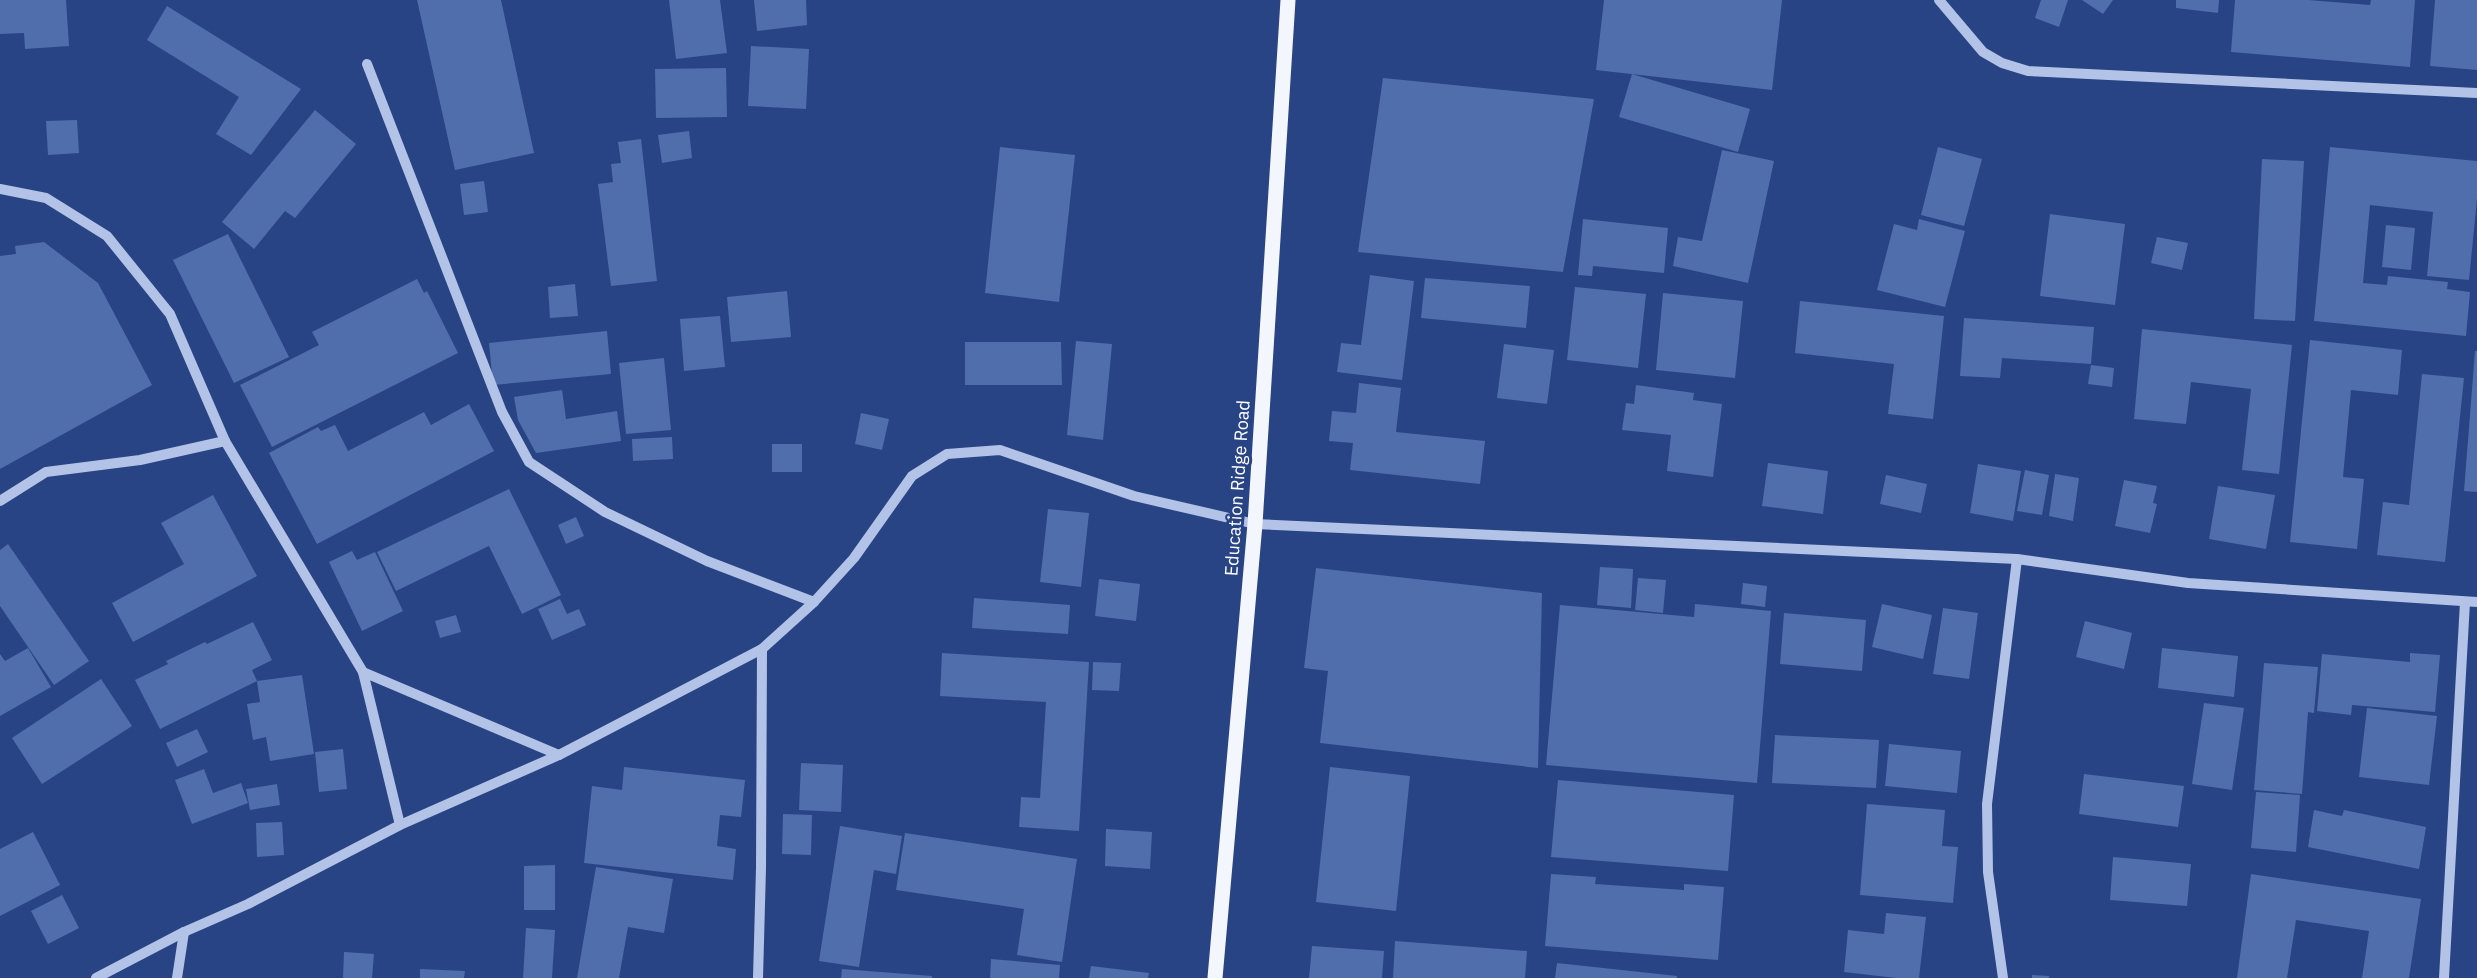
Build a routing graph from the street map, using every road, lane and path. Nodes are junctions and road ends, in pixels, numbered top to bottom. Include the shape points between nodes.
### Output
1 (1288, 0) edge
2 (1939, 0) edge
3 (367, 64) dead end
4 (2477, 93) edge
5 (0, 189) edge
6 (225, 441) junction
7 (0, 501) edge
8 (1255, 524) junction
9 (2017, 559) junction
10 (814, 602) junction
11 (2465, 602) junction
12 (2477, 602) edge
13 (762, 649) junction
14 (363, 672) junction
15 (559, 755) junction
16 (400, 825) junction
17 (184, 932) junction
18 (96, 978) edge
19 (177, 978) edge
20 (758, 978) edge
21 (1215, 978) edge
22 (2003, 978) edge
23 (2444, 978) edge

1 - 8 main road, Education Ridge Road
2 - 4 street via 1983,52 2028,71
3 - 10 street via 501,412 529,462 605,512 708,561
5 - 6 street via 46,198 107,236 170,314
6 - 7 street via 140,460 46,472
6 - 14 street
8 - 9 street
8 - 10 street via 1134,496 1000,450 946,454 912,476 854,558
8 - 21 main road, Education Ridge Road
9 - 11 street via 2188,583
9 - 22 street via 1987,804 1988,872
10 - 13 street
11 - 12 street
11 - 23 street
13 - 15 street
13 - 20 street
14 - 15 street
14 - 16 street
15 - 16 street
16 - 17 street via 248,904
17 - 18 street
17 - 19 street

